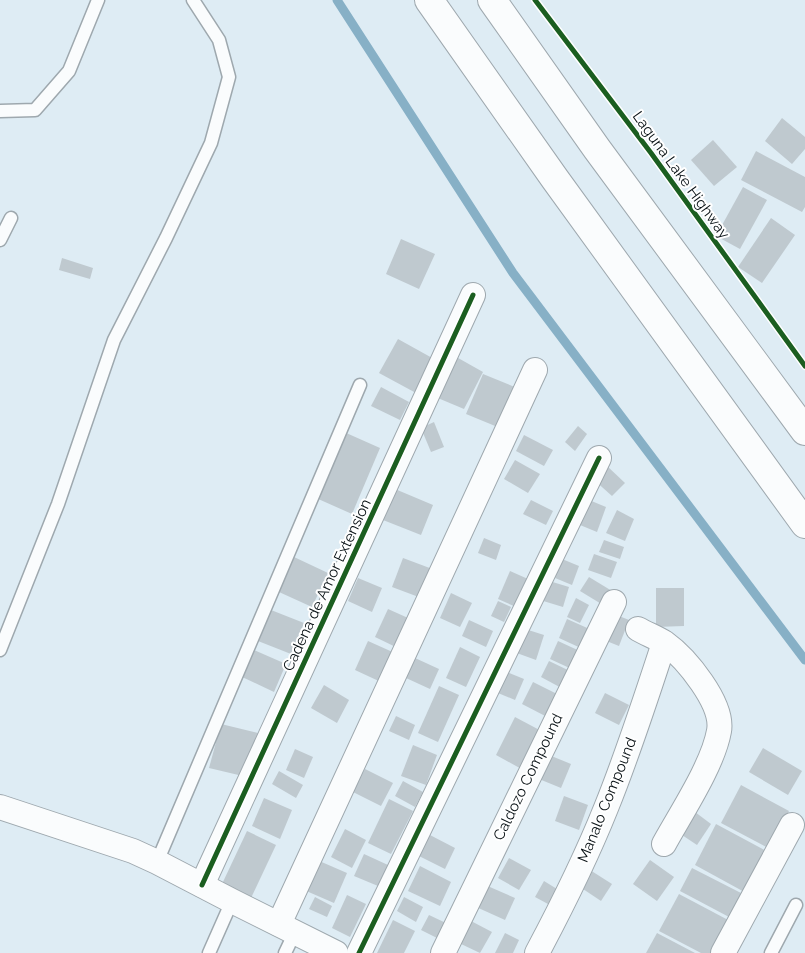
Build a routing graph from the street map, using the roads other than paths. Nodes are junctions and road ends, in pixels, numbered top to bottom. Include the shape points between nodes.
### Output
1 (98, 0) edge
2 (193, 0) edge
3 (429, 0) edge
4 (492, 0) edge
5 (0, 111) edge
6 (11, 218) dead end
7 (0, 240) edge
8 (473, 295) dead end
9 (536, 370) dead end
10 (360, 385) dead end
11 (805, 431) edge
12 (599, 458) dead end
13 (805, 524) edge
14 (614, 602) dead end
15 (638, 629) dead end
16 (664, 643) junction
17 (0, 650) edge
18 (0, 807) edge
19 (792, 825) dead end
20 (664, 844) dead end
21 (157, 862) junction
22 (202, 885) junction
23 (232, 901) junction
24 (796, 905) dead end
25 (286, 937) edge
26 (209, 953) edge
27 (336, 953) edge
28 (359, 953) edge
29 (443, 953) edge
30 (537, 953) edge
31 (722, 953) edge
32 (770, 953) edge

1 - 5 lane via 69,71 35,110
2 - 17 lane via 219,40 229,77 211,143 114,340 58,504
3 - 13 main road
4 - 11 main road via 597,149
6 - 7 lane
8 - 22 street, Cadena de Amor Extension
9 - 25 street
10 - 21 lane
12 - 28 street
14 - 29 street, Caldozo Compound
15 - 16 street
16 - 20 street via 702,682 718,716 720,730 702,775
16 - 30 street, Manalo Compound via 606,809
18 - 21 street
19 - 31 street
21 - 22 street
22 - 23 street
23 - 25 street
23 - 26 lane
24 - 32 lane
25 - 27 street

